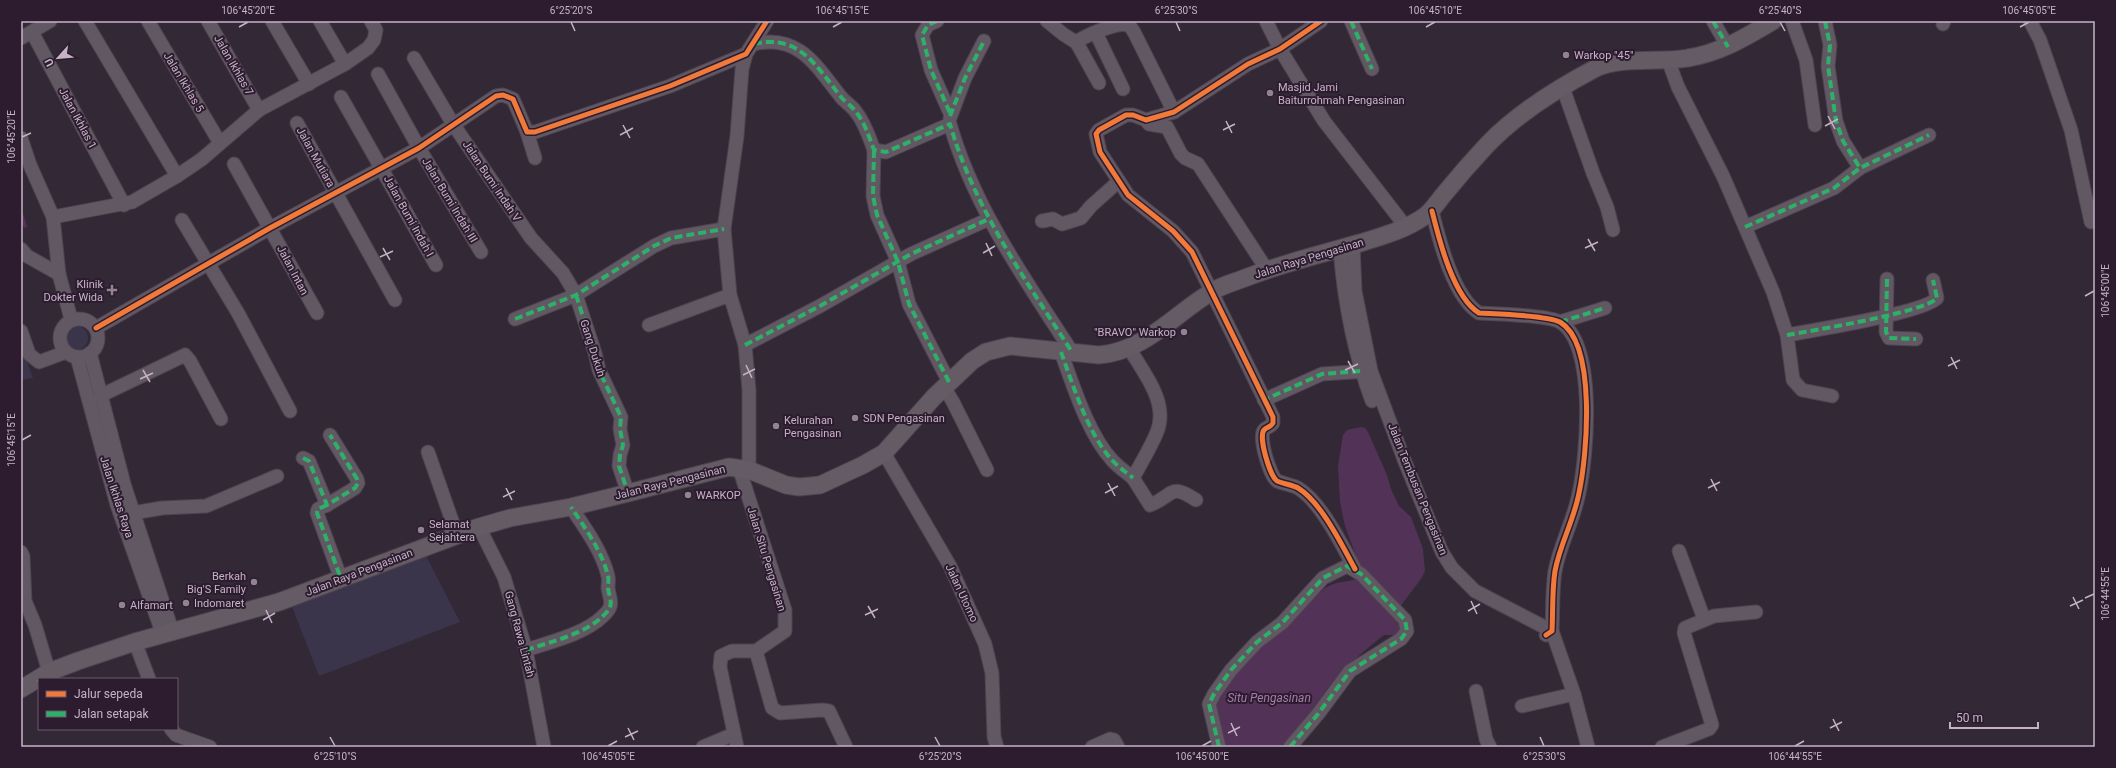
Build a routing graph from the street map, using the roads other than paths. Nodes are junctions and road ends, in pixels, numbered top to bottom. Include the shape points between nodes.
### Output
1 (50, 21) edge
2 (85, 21) edge
3 (148, 21) edge
4 (208, 21) edge
5 (272, 21) edge
6 (320, 21) edge
7 (767, 21) edge
8 (937, 21) edge
9 (1047, 21) edge
10 (1266, 21) edge
11 (1321, 21) edge
12 (1351, 21) edge
13 (1713, 21) edge
14 (1773, 21) edge
15 (1792, 21) edge
16 (1825, 21) edge
17 (2030, 21) edge
18 (374, 25) edge
19 (1096, 33) junction
20 (24, 34) edge
21 (984, 40) dead end
22 (1078, 43) junction
23 (753, 46) junction
24 (1728, 47) junction
25 (1280, 49) junction
26 (414, 58) dead end
27 (1668, 60) junction
28 (345, 64) junction
29 (1372, 69) dead end
30 (378, 74) dead end
31 (1099, 83) dead end
32 (309, 84) junction
33 (1563, 88) junction
34 (1124, 89) dead end
35 (341, 97) dead end
36 (260, 110) junction
37 (1174, 112) junction
38 (950, 118) junction
39 (1146, 120) junction
40 (297, 123) dead end
41 (453, 124) junction
42 (1815, 125) dead end
43 (527, 132) junction
44 (1929, 135) dead end
45 (21, 138) edge
46 (220, 143) junction
47 (419, 148) junction
48 (874, 150) junction
49 (535, 158) dead end
50 (234, 164) dead end
51 (382, 167) junction
52 (1860, 168) junction
53 (177, 176) junction
54 (1118, 181) junction
55 (335, 192) junction
56 (124, 205) junction
57 (1432, 210) junction
58 (53, 217) junction
59 (989, 219) junction
60 (182, 220) dead end
61 (1042, 221) dead end
62 (2091, 222) dead end
63 (1406, 227) junction
64 (1745, 227) junction
65 (270, 228) junction
66 (724, 229) junction
67 (1613, 230) dead end
68 (531, 238) joint
69 (1346, 247) junction
70 (21, 249) edge
71 (481, 252) dead end
72 (898, 262) junction
73 (208, 264) junction
74 (436, 265) dead end
75 (1267, 270) junction
76 (59, 274) junction
77 (1886, 280) dead end
78 (1933, 280) dead end
79 (1213, 291) junction
80 (576, 295) junction
81 (730, 296) junction
82 (395, 300) dead end
83 (1605, 308) dead end
84 (317, 313) dead end
85 (1884, 316) junction
86 (71, 319) junction
87 (516, 319) dead end
88 (1560, 322) junction
89 (649, 325) dead end
90 (96, 328) junction
91 (21, 332) edge
92 (1787, 335) junction
93 (1916, 339) dead end
94 (745, 345) junction
95 (1129, 348) junction
96 (1066, 352) junction
97 (90, 353) junction
98 (71, 354) junction
99 (1366, 371) junction
100 (946, 385) junction
101 (100, 396) junction
102 (1832, 396) dead end
103 (1264, 400) junction
104 (290, 411) dead end
105 (221, 419) dead end
106 (330, 434) dead end
107 (428, 452) dead end
108 (884, 453) junction
109 (303, 458) dead end
110 (744, 469) junction
111 (987, 470) dead end
112 (277, 476) dead end
113 (1134, 478) junction
114 (628, 493) junction
115 (1196, 500) dead end
116 (327, 505) junction
117 (571, 507) junction
118 (133, 513) junction
119 (479, 527) junction
120 (458, 535) junction
121 (1679, 551) dead end
122 (21, 552) edge
123 (1358, 572) junction
124 (341, 579) junction
125 (1756, 612) dead end
126 (1704, 619) junction
127 (1549, 633) junction
128 (168, 634) junction
129 (134, 642) junction
130 (526, 650) junction
131 (756, 651) junction
132 (42, 677) edge
133 (149, 678) edge
134 (38, 679) edge
135 (21, 689) edge
136 (1476, 691) dead end
137 (1570, 695) junction
138 (1522, 706) dead end
139 (172, 730) edge
140 (734, 734) junction
141 (210, 747) edge
142 (544, 747) edge
143 (703, 747) edge
144 (737, 747) edge
145 (846, 747) edge
146 (997, 747) edge
147 (1092, 747) edge
148 (1118, 747) edge
149 (1218, 747) edge
150 (1290, 747) edge
151 (1490, 747) edge
152 (1581, 747) edge
153 (1588, 747) edge
154 (1662, 747) edge

1 - 20 street
2 - 53 street
3 - 46 street, Jalan Ikhlas 5
4 - 36 street, Jalan Ikhlas 7
5 - 32 street
6 - 28 street
7 - 23 street
8 - 38 street via 928,25 922,35 931,70
9 - 22 street
10 - 25 street
11 - 25 street
12 - 29 street
13 - 24 street
14 - 24 main road, Jalan Raya Pengasinan
15 - 42 street via 1806,60
16 - 52 street via 1830,45 1828,66 1836,121 1843,141
17 - 62 street via 2040,40 2071,130
18 - 28 street via 374,40 368,48
19 - 22 street via 1079,40
19 - 34 street
19 - 37 street via 1127,24 1131,26
20 - 56 street, Jalan Ikhlas 1
21 - 38 street via 965,78
22 - 31 street
23 - 43 street via 670,86 534,132
23 - 48 street via 766,41 798,49 818,66 842,98 856,111
23 - 66 street via 742,69 737,136
24 - 27 main road, Jalan Raya Pengasinan via 1689,58
25 - 37 street via 1248,64
25 - 63 street via 1324,121
26 - 41 street, Jalan Bumi Indah V
27 - 33 main road, Jalan Raya Pengasinan via 1610,63 1598,67
27 - 64 street via 1678,87 1723,176
28 - 32 street
30 - 47 street, Jalan Bumi Indah III
32 - 36 street
33 - 57 main road, Jalan Raya Pengasinan via 1498,134
33 - 67 street
35 - 51 street, Jalan Bumi Indah I
36 - 46 street
37 - 39 street
38 - 48 street via 886,152
38 - 59 street via 955,141
39 - 54 street via 1126,115 1096,134 1100,152
39 - 75 street via 1149,124 1167,127 1185,158 1198,164
40 - 55 street, Jalan Mutiara
41 - 43 street via 477,107 503,95 513,99
41 - 47 street
41 - 68 street, Jalan Bumi Indah V
43 - 49 street
44 - 52 street
45 - 58 street
46 - 53 street
47 - 51 street
47 - 71 street, Jalan Bumi Indah III
48 - 72 street via 873,196 877,215
50 - 65 street, Jalan Intan
51 - 55 street
51 - 74 street, Jalan Bumi Indah I
52 - 64 street via 1834,188
53 - 56 street
54 - 61 street via 1090,206 1081,218 1062,224 1052,219
54 - 79 street via 1136,204 1173,231 1192,252
55 - 65 street
55 - 82 street, Jalan Mutiara
56 - 58 street
57 - 63 main road, Jalan Raya Pengasinan
57 - 88 street via 1454,281 1470,308 1479,313
58 - 76 street
59 - 72 street
59 - 96 street
60 - 73 street
63 - 69 main road, Jalan Raya Pengasinan
64 - 92 street via 1773,292
65 - 73 street
65 - 84 street, Jalan Intan
66 - 80 street via 671,238
66 - 81 street
68 - 80 street, Gang Dukuh via 562,273
69 - 75 main road, Jalan Raya Pengasinan
69 - 99 street, Jalan Tembusan Pengasinan via 1344,291
70 - 76 street via 27,256
72 - 94 street
72 - 100 street via 909,304
73 - 90 street
73 - 104 street via 238,312
75 - 79 main road, Jalan Raya Pengasinan
76 - 86 street
77 - 85 street
78 - 85 street via 1936,298 1934,301
79 - 95 main road, Jalan Raya Pengasinan via 1183,314
79 - 103 street
80 - 87 street
80 - 114 street, Gang Dukuh via 599,370 621,417 623,445 619,466
81 - 89 street
81 - 94 street
83 - 88 street
85 - 92 street
85 - 93 street via 1889,338
86 - 90 street via 89,321
86 - 98 street, Jalan Ikhlas Raya via 65,323 59,336 60,344
88 - 127 street via 1577,343 1582,358 1586,414 1579,493 1559,554
90 - 97 street via 96,346
91 - 98 street via 29,354 39,362
92 - 102 street via 1791,372 1797,385 1811,394
94 - 110 street via 749,390
95 - 96 main road, Jalan Raya Pengasinan via 1110,354
95 - 113 street via 1155,392 1160,411 1157,432
96 - 100 main road, Jalan Raya Pengasinan via 1029,347 1000,348 972,361
96 - 113 street via 1075,394 1103,448 1113,461
97 - 98 street
97 - 101 street
98 - 128 street, Jalan Ikhlas Raya via 118,505
99 - 103 street via 1322,374
99 - 127 street, Jalan Tembusan Pengasinan via 1399,469 1443,560 1473,598
100 - 108 main road, Jalan Raya Pengasinan
100 - 111 street
101 - 105 street via 184,355 190,361
101 - 118 street
103 - 123 street via 1273,417 1273,423 1264,430 1262,436 1269,469 1274,479 1297,487 1314,502
106 - 116 street via 358,483 355,488
107 - 120 street
108 - 110 main road, Jalan Raya Pengasinan via 828,482 812,487 786,485
108 - 146 street, Jalan Utomo via 950,566 985,644 992,673 994,737
109 - 116 street via 309,461
110 - 114 main road, Jalan Raya Pengasinan via 719,468
110 - 131 street, Jalan Situ Pengasinan via 784,610 785,631
112 - 118 street via 206,506 162,508
113 - 115 street via 1150,505 1178,490
114 - 117 main road, Jalan Raya Pengasinan
116 - 124 street via 318,509 317,513
117 - 119 main road, Jalan Raya Pengasinan via 515,516
117 - 130 street via 587,530 608,575 608,587 612,598 610,608 602,617 570,635
118 - 128 street
119 - 120 main road, Jalan Raya Pengasinan
119 - 130 street, Gang Rawa Lintah via 504,577
120 - 124 main road, Jalan Raya Pengasinan
121 - 126 street
122 - 132 street via 25,601 35,625
123 - 149 street via 1346,566 1323,578 1282,623 1257,642 1231,670 1209,704
123 - 150 street via 1406,620 1408,626 1405,634 1350,671
124 - 128 main road, Jalan Raya Pengasinan via 279,602
125 - 126 street via 1729,613
126 - 154 street via 1687,626 1684,633 1712,725 1709,729
127 - 137 street
128 - 129 main road, Jalan Raya Pengasinan
129 - 132 main road, Jalan Raya Pengasinan via 78,661
129 - 133 street
130 - 142 street, Gang Rawa Lintah
131 - 140 street via 732,651 721,656 720,667
131 - 145 street via 772,708 780,713 829,711
134 - 135 main road, Jalan Raya Pengasinan
136 - 151 street
137 - 138 street
137 - 152 street
137 - 153 street
139 - 141 street via 176,734
140 - 143 street
140 - 144 street
147 - 148 street via 1110,738

